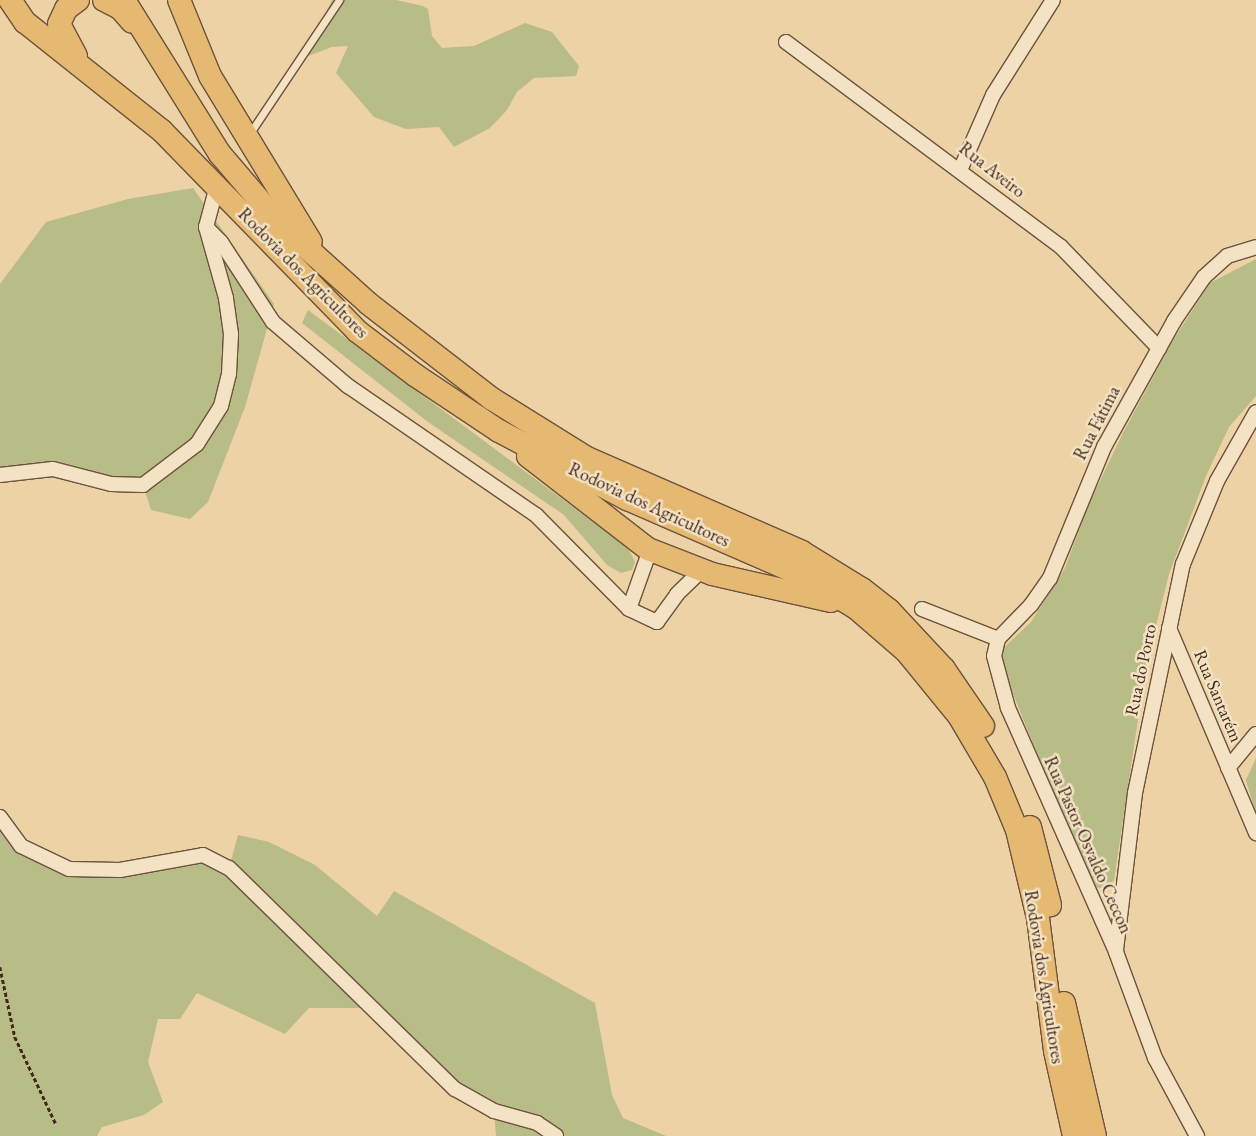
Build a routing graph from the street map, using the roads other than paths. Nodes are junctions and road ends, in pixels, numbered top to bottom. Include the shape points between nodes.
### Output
1 (10, 0) edge
2 (78, 0) edge
3 (104, 0) edge
4 (124, 0) edge
5 (179, 0) edge
6 (339, 0) edge
7 (1053, 0) edge
8 (786, 42) dead end
9 (164, 62) junction
10 (98, 83) junction
11 (248, 136) junction
12 (961, 168) junction
13 (217, 186) junction
14 (206, 228) junction
15 (1256, 247) edge
16 (331, 266) junction
17 (1159, 348) junction
18 (1256, 412) edge
19 (499, 430) junction
20 (0, 475) edge
21 (650, 550) junction
22 (702, 570) junction
23 (856, 608) junction
24 (629, 609) junction
25 (922, 609) dead end
26 (1169, 628) junction
27 (998, 639) junction
28 (1256, 734) edge
29 (1228, 768) junction
30 (0, 817) edge
31 (1256, 833) edge
32 (1116, 952) junction
33 (556, 1136) edge
34 (1074, 1136) edge
35 (1095, 1136) edge
36 (1197, 1136) edge

1 - 10 main road, Rodovia dos Agricultores via 25,22
2 - 10 main road via 66,9 59,24 64,39
3 - 9 main road via 120,8
4 - 9 main road, Rodovia dos Agricultores
5 - 11 main road via 210,76
6 - 11 lane
7 - 12 street via 993,95
8 - 12 street, Rua Aveiro
9 - 16 main road, Rodovia dos Agricultores via 183,101 220,154 278,222
10 - 13 main road, Rodovia dos Agricultores via 162,131
11 - 16 main road via 308,240
12 - 17 street, Rua Aveiro via 1061,247
13 - 14 street
13 - 19 main road, Rodovia dos Agricultores via 357,331
14 - 20 street via 219,265 231,334 229,374 221,406 197,444 143,485 111,484 53,469
14 - 24 street via 221,242 273,322 348,386 536,515
15 - 17 street, Rua Fátima via 1227,256 1204,277
16 - 35 main road, Rodovia dos Agricultores via 406,334 492,399 616,473 802,552 889,610 944,669 995,746 1021,799 1042,865 1066,1025
17 - 27 street, Rua Fátima via 1104,447 1050,578 1032,605
18 - 26 street, Rua do Porto via 1236,442 1196,527
19 - 21 main road via 559,484
19 - 23 main road, Rodovia dos Agricultores via 627,499 802,575
21 - 22 main road
21 - 24 street
22 - 23 main road
22 - 24 street via 677,594 657,622
23 - 34 main road, Rodovia dos Agricultores via 906,651 959,716 995,777 1017,830 1038,918 1055,1051
25 - 27 street
26 - 29 street, Rua Santarém
26 - 32 street, Rua do Porto via 1132,811
27 - 32 street, Rua Pastor Osvaldo Ceccon via 994,656 1008,708
28 - 29 street
29 - 31 street, Rua Santarém
30 - 33 street via 21,846 69,869 120,870 203,855 229,868 455,1089 494,1111 537,1123
32 - 36 street, Rua Pastor Osvaldo Ceccon via 1155,1058

